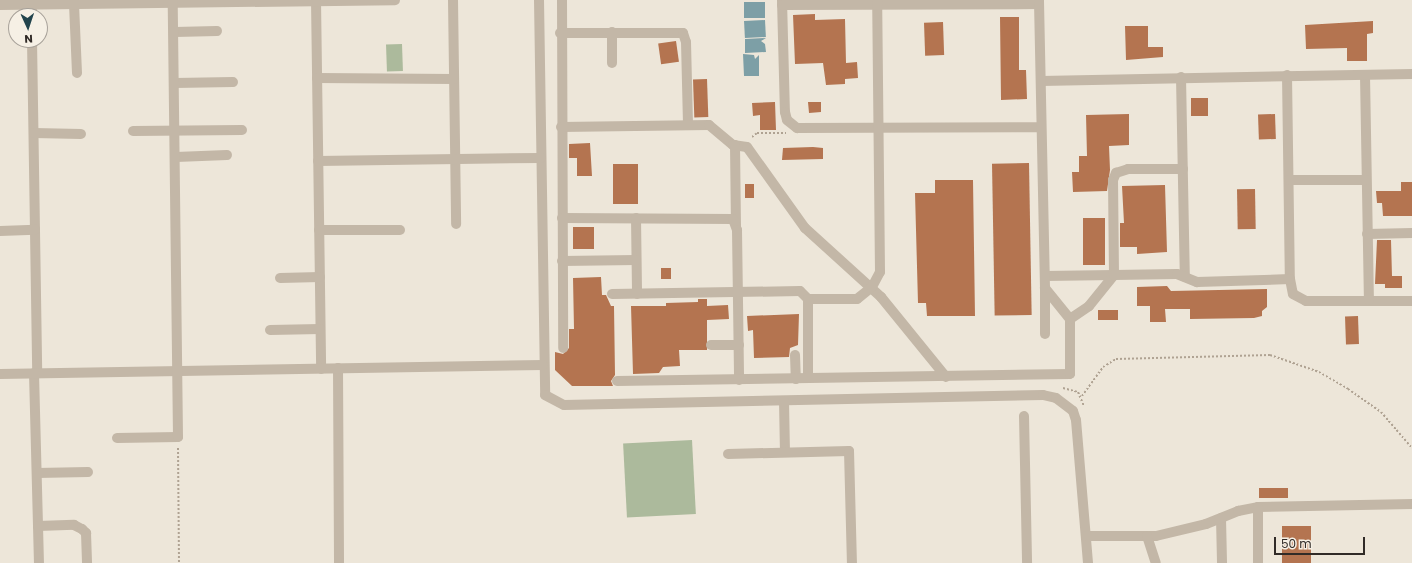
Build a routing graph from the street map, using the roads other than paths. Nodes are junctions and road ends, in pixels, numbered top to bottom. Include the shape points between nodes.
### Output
1 (396, 0) edge
2 (453, 0) edge
3 (539, 0) edge
4 (562, 0) edge
5 (173, 1) edge
6 (316, 1) edge
7 (32, 2) edge
8 (877, 2) edge
9 (982, 2) edge
10 (1039, 2) edge
11 (782, 3) edge
12 (0, 4) edge
13 (74, 4) junction
14 (217, 31) dead end
15 (175, 32) junction
16 (612, 32) junction
17 (560, 33) junction
18 (32, 48) edge
19 (612, 62) dead end
20 (77, 73) dead end
21 (1412, 74) edge
22 (1287, 75) junction
23 (1365, 75) junction
24 (1181, 77) junction
25 (317, 78) junction
26 (454, 79) junction
27 (1041, 81) junction
28 (234, 82) dead end
29 (175, 83) junction
30 (688, 125) junction
31 (561, 126) junction
32 (877, 127) junction
33 (1041, 127) junction
34 (242, 130) dead end
35 (133, 131) dead end
36 (176, 131) junction
37 (34, 133) junction
38 (81, 134) dead end
39 (738, 146) junction
40 (226, 155) dead end
41 (176, 157) junction
42 (541, 158) junction
43 (455, 159) junction
44 (318, 161) junction
45 (1183, 169) junction
46 (1289, 180) junction
47 (1366, 180) junction
48 (562, 218) junction
49 (636, 218) junction
50 (456, 224) dead end
51 (736, 225) junction
52 (35, 230) junction
53 (319, 230) junction
54 (400, 230) dead end
55 (0, 231) edge
56 (1412, 233) edge
57 (1367, 234) junction
58 (636, 260) junction
59 (562, 261) junction
60 (1114, 275) junction
61 (1045, 276) junction
62 (320, 277) junction
63 (1185, 277) junction
64 (280, 278) dead end
65 (1290, 279) junction
66 (872, 287) junction
67 (1045, 288) junction
68 (739, 292) junction
69 (612, 294) dead end
70 (637, 294) junction
71 (808, 299) junction
72 (1369, 300) junction
73 (1412, 301) edge
74 (1070, 319) junction
75 (320, 329) junction
76 (270, 330) dead end
77 (1045, 334) dead end
78 (711, 345) dead end
79 (739, 345) junction
80 (563, 348) dead end
81 (795, 355) dead end
82 (543, 365) junction
83 (338, 368) junction
84 (321, 369) junction
85 (178, 371) junction
86 (36, 373) junction
87 (0, 374) edge
88 (946, 377) junction
89 (808, 378) junction
90 (796, 379) junction
91 (739, 380) junction
92 (617, 381) dead end
93 (784, 401) junction
94 (1024, 416) dead end
95 (116, 438) dead end
96 (785, 452) junction
97 (728, 454) dead end
98 (88, 472) dead end
99 (37, 473) junction
100 (1412, 504) edge
101 (1258, 508) junction
102 (1221, 518) junction
103 (38, 526) junction
104 (1086, 536) junction
105 (1147, 536) junction
106 (39, 563) edge
107 (87, 563) edge
108 (339, 563) edge
109 (852, 563) edge
110 (1027, 563) edge
111 (1088, 563) edge
112 (1156, 563) edge
113 (1222, 563) edge
114 (1258, 563) edge

1 - 6 street
2 - 26 street
3 - 42 street
4 - 17 street
5 - 6 street
5 - 13 street
5 - 15 street
6 - 25 street
7 - 12 street
7 - 13 street
8 - 9 street
8 - 11 street
8 - 32 street
9 - 10 street
10 - 27 street
11 - 32 street via 787,120 797,128
13 - 20 street
14 - 15 street
15 - 29 street
16 - 17 street
16 - 19 street
16 - 30 street via 683,34 686,42
17 - 31 street
18 - 37 street
21 - 23 street
22 - 23 street
22 - 24 street
22 - 46 street
23 - 47 street
24 - 27 street
24 - 45 street
25 - 26 street
25 - 44 street
26 - 43 street
27 - 33 street
28 - 29 street
29 - 36 street
30 - 31 street
30 - 39 street via 714,127
31 - 48 street
32 - 33 street
32 - 66 street via 880,272
33 - 61 street
34 - 36 street
35 - 36 street
36 - 41 street
37 - 38 street
37 - 52 street
39 - 51 street
39 - 66 street via 747,147 805,228
40 - 41 street
41 - 85 street
42 - 43 street
42 - 82 street
43 - 44 street
43 - 50 street
44 - 53 street
45 - 60 street via 1128,169 1116,173 1113,180
45 - 63 street
46 - 47 street
46 - 65 street
47 - 57 street
48 - 49 street
48 - 59 street
49 - 51 street via 726,218 733,219
49 - 58 street
51 - 68 street
52 - 55 street
52 - 86 street
53 - 54 street
53 - 62 street
56 - 57 street
57 - 72 street
58 - 59 street
58 - 70 street
59 - 80 street
60 - 61 street
60 - 63 street via 1177,274
60 - 74 street via 1089,306
61 - 67 street
62 - 64 street
62 - 75 street
63 - 65 street via 1197,282
65 - 72 street via 1293,294 1306,301
66 - 71 street via 857,299
66 - 88 street
67 - 74 street
67 - 77 street
68 - 70 street
68 - 71 street via 800,291
68 - 79 street
69 - 70 street
71 - 89 street
72 - 73 street
74 - 88 street via 1070,374
75 - 76 street
75 - 84 street
78 - 79 street
79 - 91 street
81 - 90 street
82 - 83 street
82 - 93 street via 545,395 564,405
83 - 84 street
83 - 108 street
84 - 85 street
85 - 86 street
85 - 95 street via 178,437
86 - 87 street
86 - 99 street
88 - 89 street
89 - 90 street
90 - 91 street
91 - 92 street
93 - 96 street
93 - 104 street via 1042,395 1056,398 1072,411 1076,420
94 - 110 street
96 - 97 street
96 - 109 street via 849,451
98 - 99 street
99 - 103 street
100 - 101 street
101 - 102 street
101 - 114 street
102 - 105 street via 1184,530
102 - 113 street
103 - 106 street
103 - 107 street via 74,525 82,529 86,533
104 - 105 street
104 - 111 street
105 - 112 street

